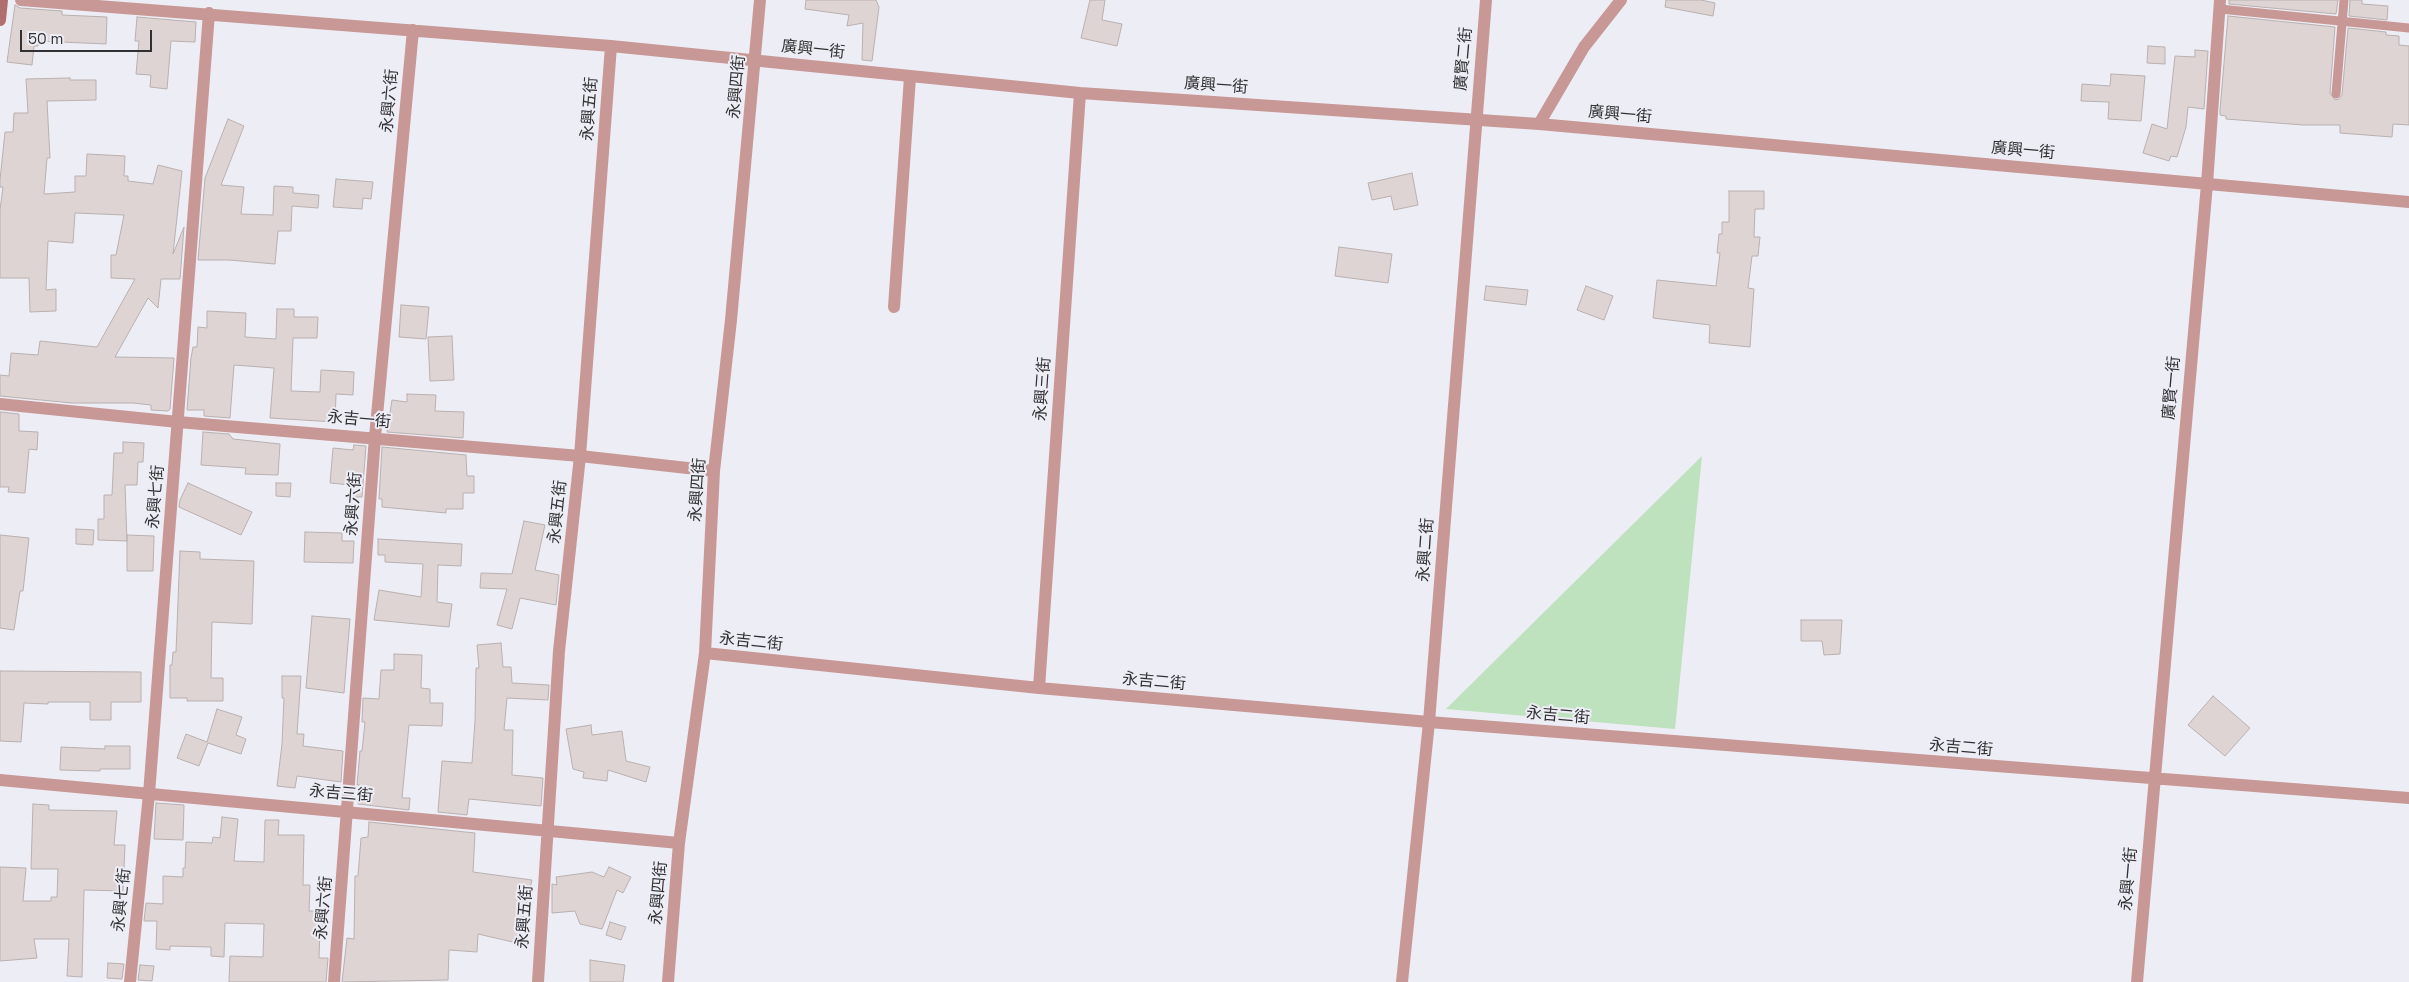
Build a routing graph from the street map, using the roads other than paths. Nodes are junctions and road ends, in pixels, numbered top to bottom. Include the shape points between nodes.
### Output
1 (2, 0) edge
2 (21, 0) edge
3 (760, 0) edge
4 (1486, 0) edge
5 (1621, 0) edge
6 (2344, 0) edge
7 (2220, 5) edge
8 (209, 14) junction
9 (0, 20) edge
10 (2341, 21) junction
11 (2409, 28) edge
12 (413, 30) junction
13 (611, 46) junction
14 (756, 61) junction
15 (910, 77) junction
16 (1080, 92) junction
17 (2336, 94) dead end
18 (1475, 120) junction
19 (1539, 124) junction
20 (2207, 184) junction
21 (2409, 202) edge
22 (894, 307) dead end
23 (0, 404) edge
24 (178, 422) junction
25 (375, 437) junction
26 (580, 456) junction
27 (714, 471) junction
28 (705, 653) junction
29 (1039, 688) junction
30 (1429, 722) junction
31 (2154, 779) junction
32 (0, 780) edge
33 (149, 794) junction
34 (2409, 798) edge
35 (348, 811) junction
36 (547, 830) junction
37 (679, 843) junction
38 (130, 982) edge
39 (334, 982) edge
40 (538, 982) edge
41 (668, 982) edge
42 (1402, 982) edge
43 (2137, 982) edge

1 - 9 street
2 - 8 street, 廣興一街
3 - 14 street, 永興四街
4 - 18 street, 廣賢二街
5 - 19 street via 1584,47
6 - 10 lane
7 - 10 lane
7 - 20 street, 廣賢一街
8 - 12 street, 廣興一街
8 - 24 street, 永興七街
10 - 11 lane
10 - 17 lane
12 - 13 street, 廣興一街
12 - 25 street, 永興六街
13 - 14 street, 廣興一街
13 - 26 street, 永興五街
14 - 15 street, 廣興一街
14 - 27 street, 永興四街
15 - 16 street, 廣興一街
15 - 22 street
16 - 18 street, 廣興一街
16 - 29 street, 永興三街
18 - 19 street, 廣興一街
18 - 30 street, 永興二街
19 - 20 street, 廣興一街
20 - 21 street, 廣興一街
20 - 31 street, 廣賢一街
23 - 24 street, 永吉一街
24 - 25 street, 永吉一街
24 - 33 street, 永興七街
25 - 26 street, 永吉一街
25 - 35 street, 永興六街
26 - 27 street, 永吉一街
26 - 36 street, 永興五街 via 559,651
27 - 28 street, 永興四街
28 - 29 street, 永吉二街
28 - 37 street, 永興四街
29 - 30 street, 永吉二街
30 - 31 street, 永吉二街
30 - 42 street, 永興二街
31 - 34 street, 永吉二街
31 - 43 street, 永興一街
32 - 33 street, 永吉三街
33 - 35 street, 永吉三街
33 - 38 street, 永興七街
35 - 36 street, 永吉三街
35 - 39 street, 永興六街
36 - 37 street, 永吉三街
36 - 40 street, 永興五街
37 - 41 street, 永興四街

